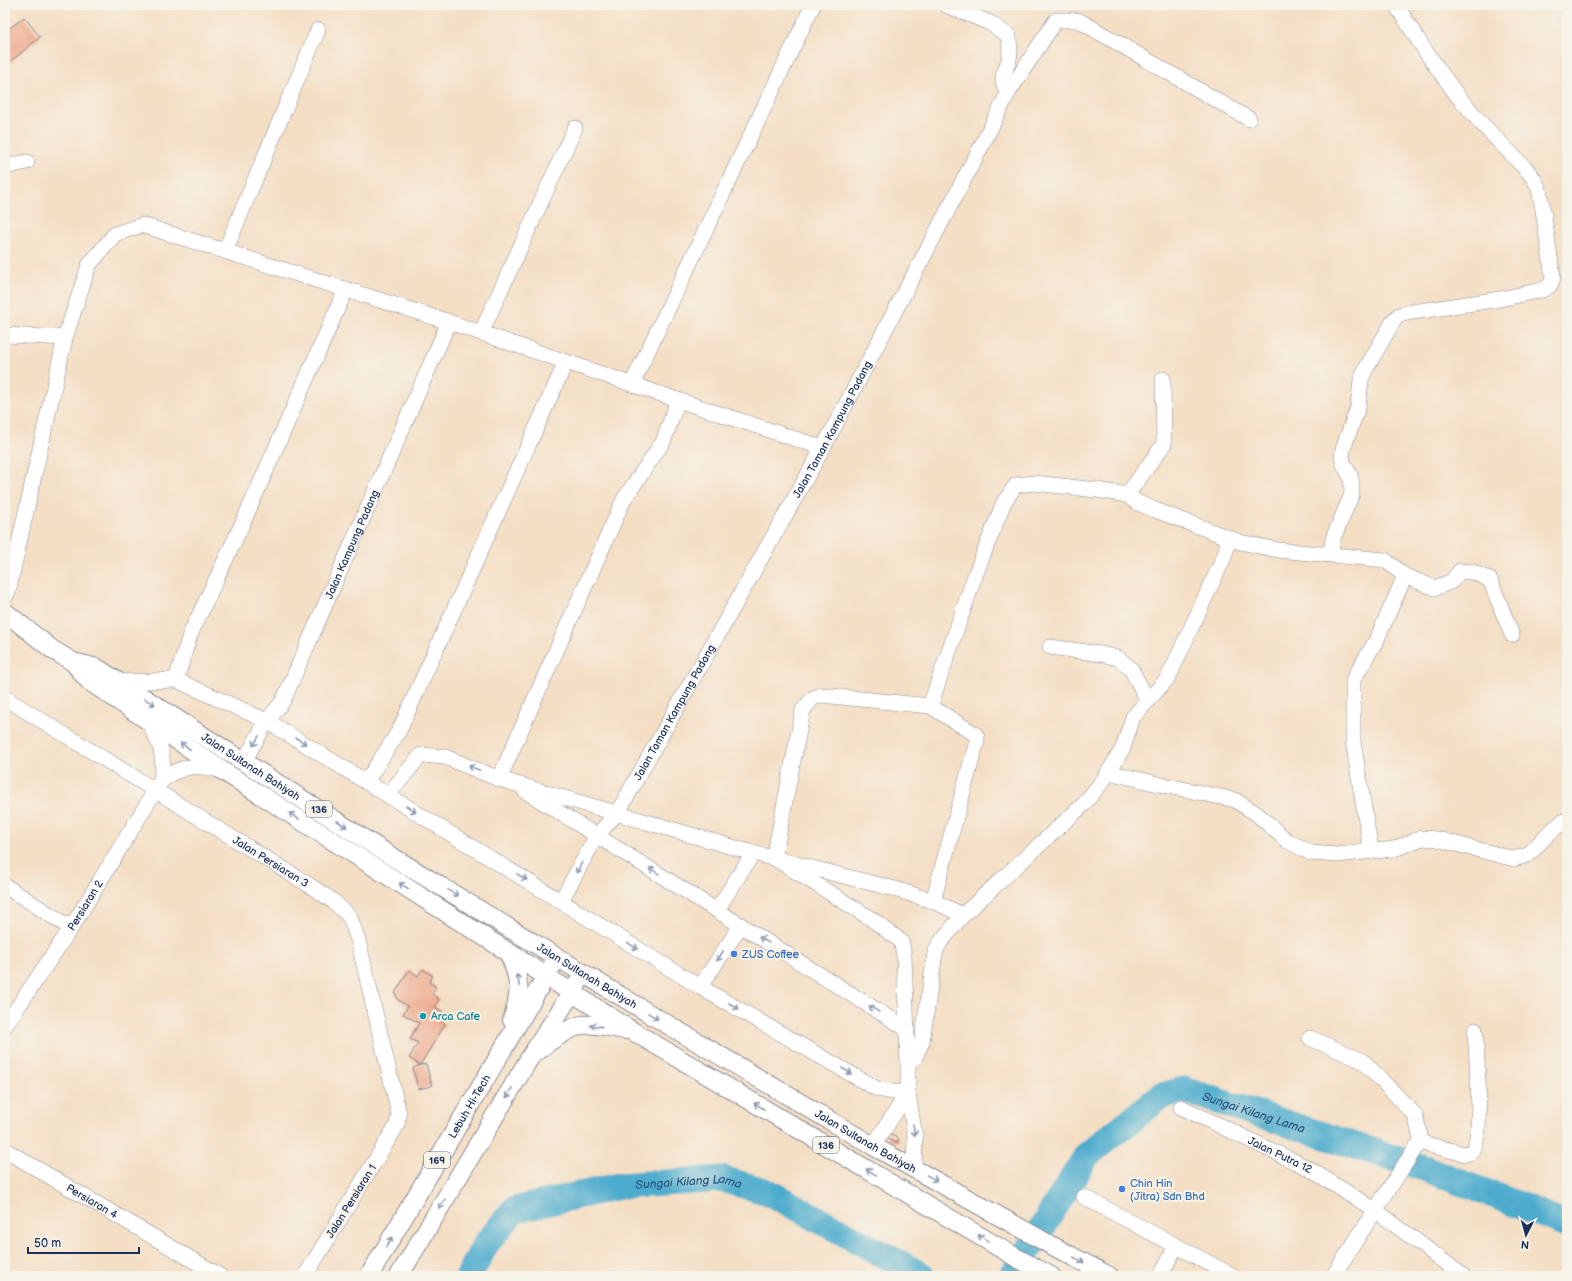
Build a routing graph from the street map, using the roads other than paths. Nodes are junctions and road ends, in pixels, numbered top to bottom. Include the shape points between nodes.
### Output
1 (813, 5) edge
2 (946, 5) edge
3 (1396, 5) edge
4 (318, 30) dead end
5 (1008, 93) junction
6 (1249, 119) dead end
7 (575, 128) dead end
8 (27, 162) dead end
9 (5, 167) edge
10 (226, 251) junction
11 (346, 289) junction
12 (449, 322) junction
13 (481, 333) junction
14 (5, 335) edge
15 (66, 338) junction
16 (566, 362) junction
17 (1163, 379) dead end
18 (632, 384) junction
19 (678, 400) junction
20 (823, 448) junction
21 (1127, 494) junction
22 (1229, 538) junction
23 (1330, 554) junction
24 (1405, 576) junction
25 (5, 597) edge
26 (5, 612) edge
27 (1512, 635) dead end
28 (1050, 647) dead end
29 (73, 662) junction
30 (176, 680) junction
31 (119, 682) junction
32 (5, 698) edge
33 (1148, 701) junction
34 (930, 706) junction
35 (148, 721) junction
36 (267, 721) junction
37 (244, 761) junction
38 (222, 771) junction
39 (1108, 772) junction
40 (505, 780) junction
41 (366, 782) junction
42 (158, 786) junction
43 (388, 795) junction
44 (618, 812) junction
45 (1567, 820) edge
46 (597, 836) junction
47 (1371, 851) junction
48 (754, 853) junction
49 (774, 858) junction
50 (5, 886) edge
51 (561, 901) junction
52 (933, 901) junction
53 (717, 910) junction
54 (963, 915) junction
55 (741, 925) junction
56 (71, 928) junction
57 (508, 952) junction
58 (557, 956) junction
59 (584, 973) junction
60 (546, 976) junction
61 (700, 987) junction
62 (572, 992) junction
63 (5, 1026) edge
64 (907, 1029) junction
65 (1475, 1030) dead end
66 (634, 1032) junction
67 (1310, 1038) dead end
68 (506, 1045) junction
69 (529, 1059) junction
70 (908, 1063) junction
71 (908, 1093) junction
72 (1181, 1107) dead end
73 (397, 1126) joint
74 (873, 1146) junction
75 (1417, 1148) junction
76 (5, 1150) edge
77 (914, 1168) junction
78 (1084, 1197) dead end
79 (1375, 1210) junction
80 (1176, 1246) junction
81 (220, 1276) edge
82 (305, 1276) edge
83 (369, 1276) edge
84 (399, 1276) edge
85 (1051, 1276) edge
86 (1109, 1276) edge
87 (1160, 1276) edge
88 (1233, 1276) edge
89 (1333, 1276) edge
90 (1463, 1276) edge

1 - 18 street
2 - 5 street via 990,23 1009,36 1009,58 1002,84
3 - 23 street via 1457,94 1534,179 1539,189 1553,277 1552,283 1542,290 1406,313 1394,320 1362,376 1358,407 1342,457 1351,477 1352,494 1334,536
4 - 10 street
5 - 6 street, Jalan Taman Kampung Padang via 1056,20 1078,20
5 - 20 street, Jalan Taman Kampung Padang
7 - 13 street
8 - 9 street
10 - 11 street
10 - 15 street via 142,225 115,234 89,265
11 - 12 street
11 - 30 street via 245,518 190,635
12 - 13 street
12 - 36 street, Jalan Kampung Padang via 283,700
13 - 16 street
14 - 15 street
15 - 25 street
16 - 18 street
16 - 41 street via 399,731
17 - 21 street via 1164,444
18 - 19 street
19 - 20 street
19 - 40 street via 663,442 624,499
20 - 44 street, Jalan Taman Kampung Padang
21 - 22 street via 1136,502
21 - 34 street via 1034,483 1016,485 998,516
22 - 23 street via 1278,550
22 - 33 street via 1224,557 1168,678
23 - 24 street via 1385,560
24 - 27 street via 1435,588 1452,581 1460,571 1473,572 1490,580
24 - 47 street via 1377,639 1353,680 1353,741
26 - 29 main road, Jalan Sultanah Bahiyah / 136 via 53,650
28 - 33 street via 1118,658 1130,669
29 - 31 main road, Jalan Sultanah Bahiyah / 136 via 97,668
29 - 35 main road, Jalan Sultanah Bahiyah / 136 via 88,681
30 - 31 street
30 - 36 street
31 -> 37 main road, Jalan Sultanah Bahiyah / 136
32 - 42 street, Jalan Persiaran 3
33 - 39 street via 1133,717 1123,748
34 - 49 street via 820,695 813,698 802,713
34 - 52 street via 977,737
38 -> 35 main road, Jalan Sultanah Bahiyah / 136
35 - 42 street via 160,743 163,765
36 -> 37 street, Jalan Kampung Padang
36 -> 41 street
37 -> 58 main road, Jalan Sultanah Bahiyah / 136 via 391,856
38 - 42 street via 193,766 173,772
57 -> 38 main road, Jalan Sultanah Bahiyah / 136
39 - 47 street via 1235,800 1257,814 1286,840 1310,854 1336,855
39 - 54 street via 1083,805
40 -> 43 street via 445,757 421,755
40 - 44 street
40 - 46 street
41 - 43 street
42 - 56 street, Persiaran 2
42 - 73 street, Jalan Persiaran 3 via 333,901 350,917 358,940 399,1114
43 -> 51 street
44 - 46 street, Jalan Taman Kampung Padang
44 - 48 street
45 - 47 street via 1528,855 1514,858 1437,839 1422,838 1394,849
46 -> 51 street, Jalan Taman Kampung Padang
53 -> 46 street
48 - 49 street
48 - 53 street
49 - 52 street
49 - 64 street via 870,918 901,941 904,955
50 - 56 street
51 -> 61 street
52 - 54 street
53 - 55 street
54 - 70 street via 938,944 922,1042 915,1057
55 -> 61 street
64 -> 55 street
56 - 63 street, Persiaran 2
57 - 60 main road, Jalan Sultanah Bahiyah / 136
68 -> 57 main road via 519,987
58 - 59 main road, Jalan Sultanah Bahiyah / 136
58 - 60 main road, Lebuh Hi-Tech / 169
59 - 62 main road, 169
59 -> 74 main road, Jalan Sultanah Bahiyah / 136
60 - 62 main road, Jalan Sultanah Bahiyah / 136
60 - 68 main road, Lebuh Hi-Tech / 169
61 -> 71 street via 877,1088
62 - 66 main road, Jalan Sultanah Bahiyah / 136
62 - 69 main road, 169
64 - 70 street
65 - 75 street via 1478,1132 1473,1149 1465,1154
66 -> 69 main road via 582,1025 544,1046
85 -> 66 main road, Jalan Sultanah Bahiyah / 136
67 - 75 street via 1363,1061 1415,1116
83 -> 68 main road, Lebuh Hi-Tech / 169
69 -> 84 main road, 169
70 - 71 street
71 - 74 street
71 -> 77 street via 915,1137
72 - 79 street, Jalan Putra 12 via 1308,1168
73 - 82 street, Jalan Persiaran 1
74 - 77 main road, Jalan Sultanah Bahiyah / 136
75 - 79 street
76 - 81 street, Persiaran 4
77 -> 86 main road, Jalan Sultanah Bahiyah / 136
78 - 80 street
79 - 89 street
79 - 90 street, Jalan Putra 12
80 - 87 street
80 - 88 street

